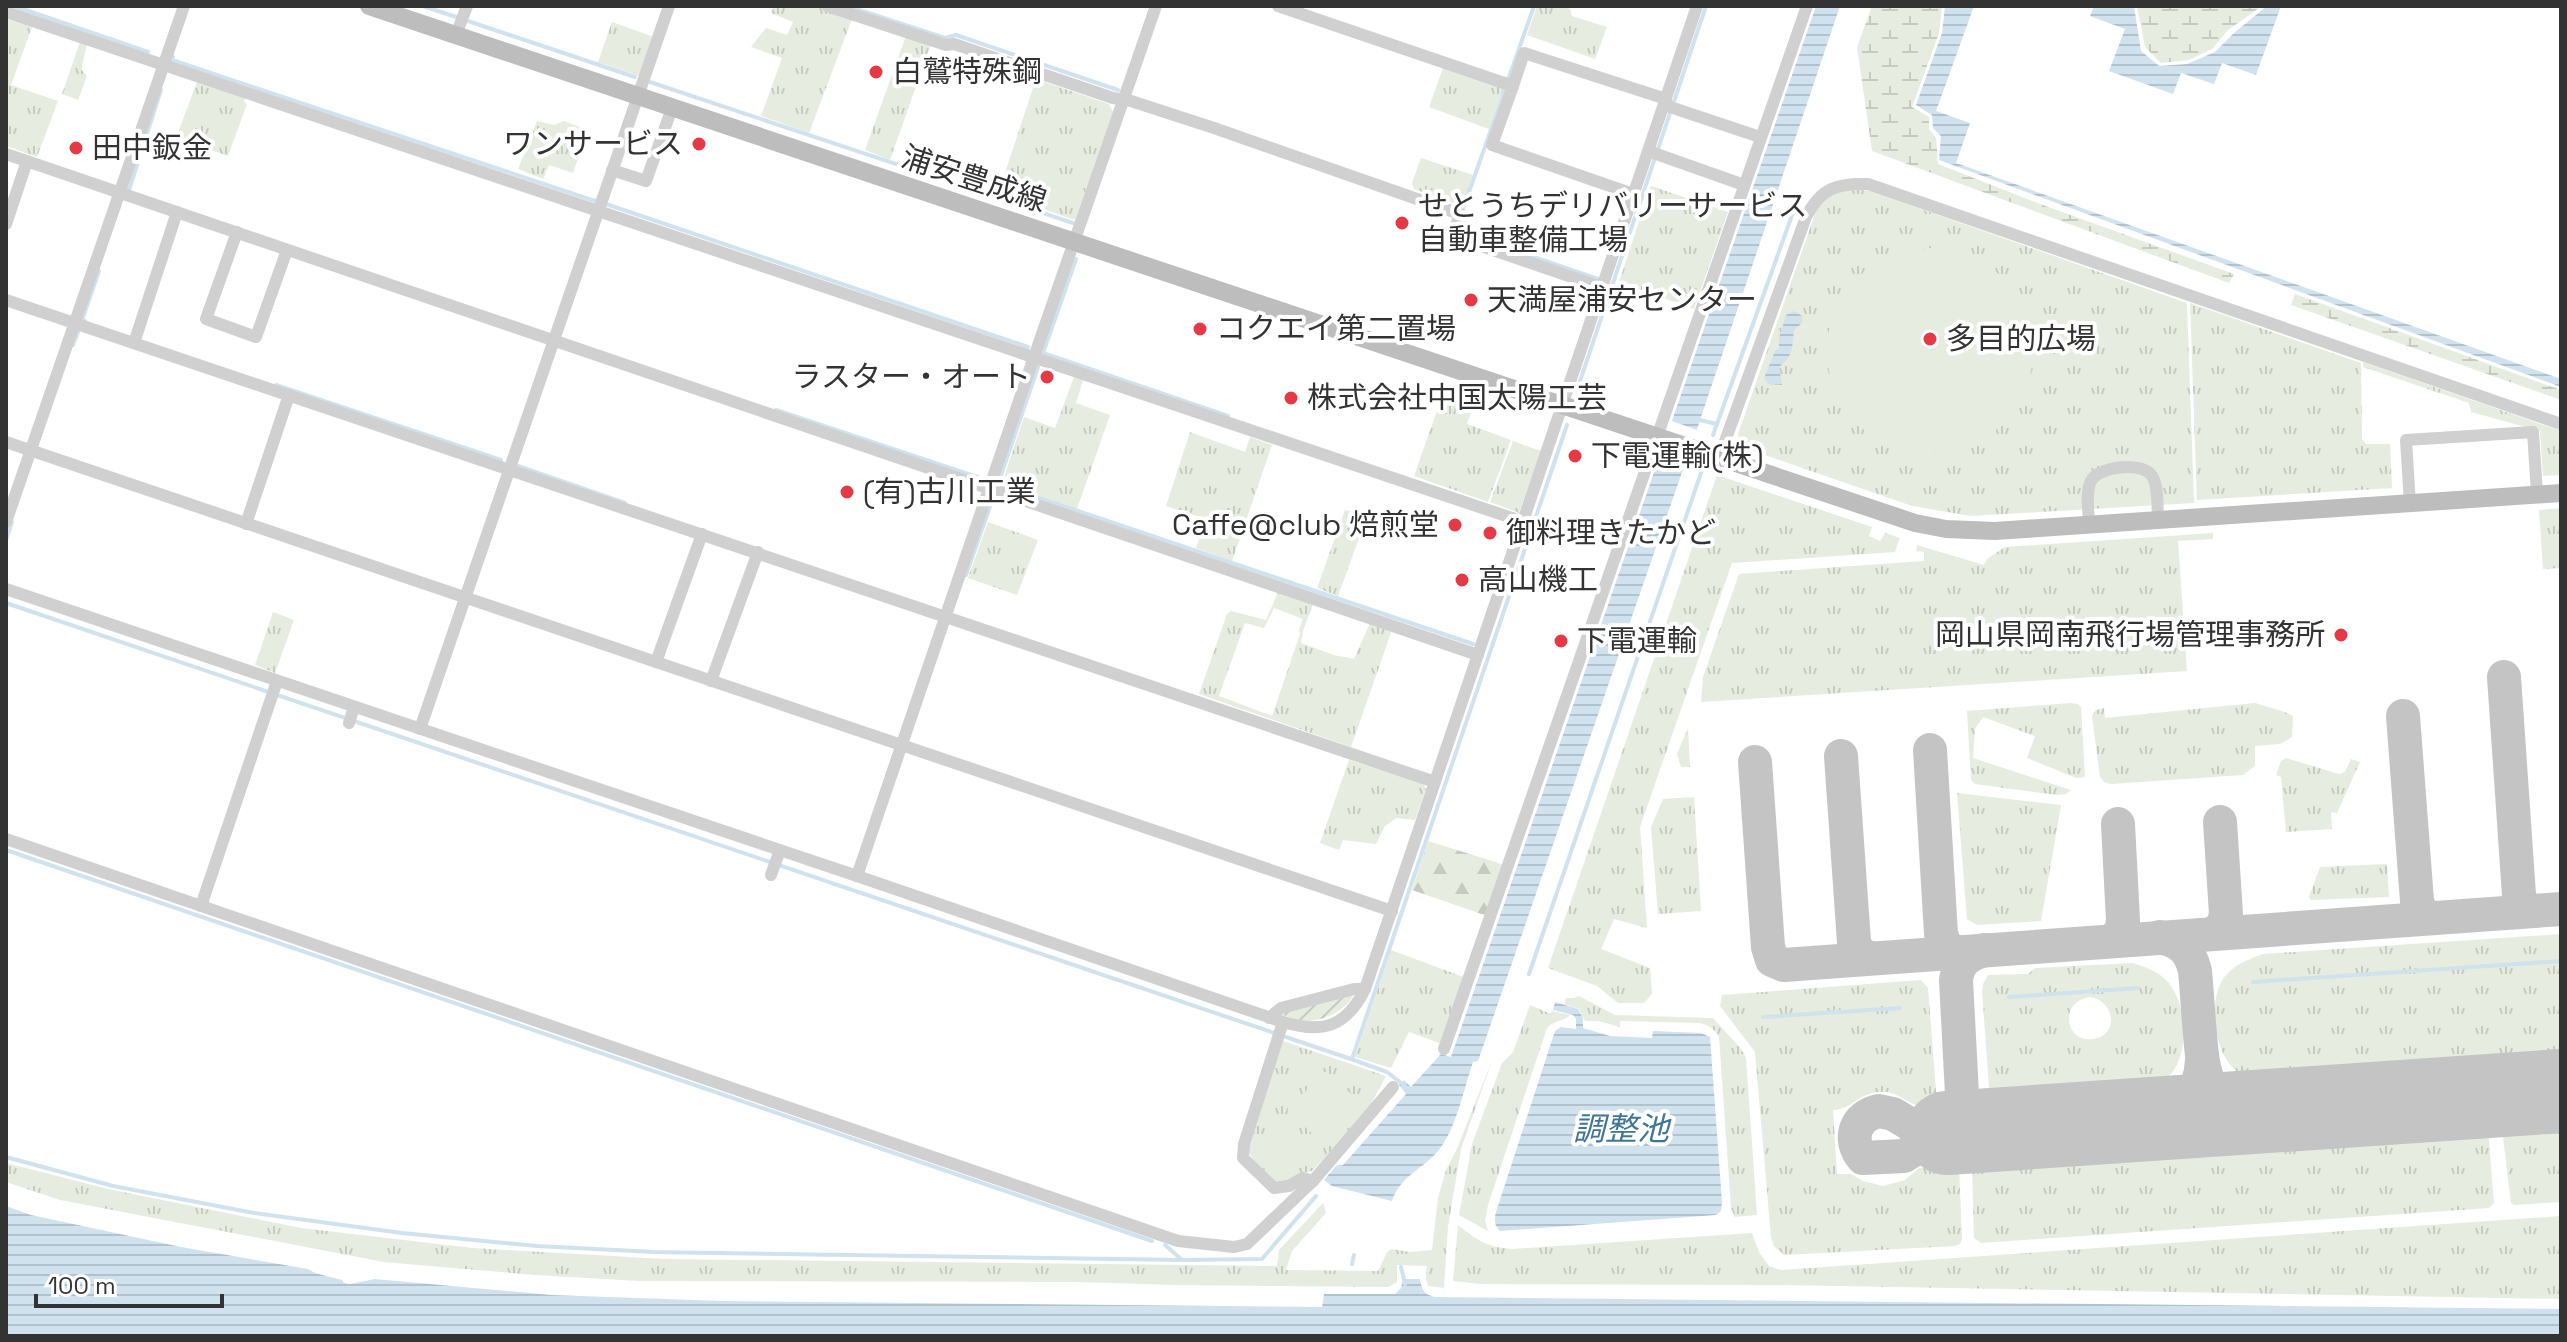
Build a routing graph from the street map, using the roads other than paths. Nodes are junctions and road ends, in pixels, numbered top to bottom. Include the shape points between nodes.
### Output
1 (184, 6) edge
2 (369, 6) edge
3 (669, 6) edge
4 (827, 6) edge
5 (1156, 6) edge
6 (1278, 6) edge
7 (1697, 6) edge
8 (1807, 6) edge
9 (6, 12) edge
10 (462, 20) edge
11 (163, 66) junction
12 (1513, 86) junction
13 (637, 96) junction
14 (1123, 100) junction
15 (1669, 105) junction
16 (672, 108) junction
17 (1760, 137) junction
18 (1654, 153) junction
19 (6, 154) edge
20 (27, 161) junction
21 (612, 170) junction
22 (1744, 185) junction
23 (119, 192) junction
24 (1633, 194) junction
25 (599, 211) junction
26 (177, 212) junction
27 (6, 224) edge
28 (237, 232) junction
29 (1074, 242) junction
30 (287, 250) junction
31 (1601, 287) junction
32 (6, 300) edge
33 (76, 323) junction
34 (553, 340) junction
35 (134, 343) junction
36 (1034, 357) junction
37 (289, 395) junction
38 (1562, 406) junction
39 (2561, 424) edge
40 (1659, 438) junction
41 (6, 442) edge
42 (30, 450) junction
43 (1719, 458) junction
44 (510, 468) junction
45 (990, 487) junction
46 (2561, 493) edge
47 (2537, 494) junction
48 (2410, 504) junction
49 (2158, 520) junction
50 (6, 522) edge
51 (1524, 522) junction
52 (246, 524) junction
53 (2089, 524) junction
54 (702, 534) junction
55 (758, 552) junction
56 (6, 589) edge
57 (465, 598) junction
58 (945, 616) junction
59 (1478, 655) junction
60 (656, 662) junction
61 (711, 681) junction
62 (274, 689) junction
63 (420, 729) junction
64 (901, 745) junction
65 (1435, 782) junction
66 (6, 839) edge
67 (857, 876) junction
68 (201, 906) junction
69 (1392, 911) junction
70 (1365, 989) junction
71 (1269, 1018) junction
72 (1281, 1029) junction
73 (1444, 1049) dead end
74 (1393, 1087) dead end
75 (1313, 1181) junction

1 - 11 street
2 - 10 main road, 浦安豊成線
3 - 13 street
4 - 14 street
5 - 14 street
6 - 12 street
7 - 15 street
8 - 17 street
9 - 11 street
10 - 13 main road, 浦安豊成線
11 - 23 street
11 - 25 street
12 - 15 street via 1524,53
12 - 24 street via 1492,145
13 - 16 main road, 浦安豊成線
13 - 21 street
14 - 29 street
14 - 31 street via 1460,214 1452,236
15 - 17 street
15 - 18 street
16 - 21 street via 646,181
16 - 29 main road, 浦安豊成線
17 - 22 street
18 - 22 street
18 - 24 street
19 - 20 street
20 - 23 street
20 - 27 street
21 - 25 street
22 - 40 street
23 - 26 street
23 - 33 street
24 - 31 street
25 - 34 street
25 - 36 street
26 - 28 street
26 - 35 street
28 - 30 street
28 - 30 street via 206,319 256,337
29 - 36 street
29 - 38 main road, 浦安豊成線
30 - 34 street
31 - 38 street
32 - 33 street
33 - 35 street
33 - 42 street
34 - 44 street
34 - 45 street
35 - 37 street
36 - 45 street
36 - 51 street
37 - 44 street
37 - 52 street
38 - 40 main road, 浦安豊成線
38 - 51 street
39 - 43 street via 1868,184 1848,183 1828,190 1806,217
40 - 43 main road, 浦安豊成線
40 - 73 street
41 - 42 street
42 - 50 street
42 - 52 street
43 - 53 main road, 浦安豊成線 via 1946,529
44 - 54 street
44 - 57 street
45 - 58 street
45 - 59 street
46 - 47 main road, 浦安豊成線
47 - 48 main road, 浦安豊成線
47 - 48 street via 2533,432 2406,440
48 - 49 main road, 浦安豊成線
49 - 53 main road, 浦安豊成線
49 - 53 street via 2155,482 2138,467 2103,470 2093,477
51 - 59 street
52 - 57 street
54 - 55 street
54 - 60 street
55 - 58 street
55 - 61 street
56 - 62 street
57 - 60 street
57 - 63 street
58 - 64 street
58 - 65 street
59 - 65 street
60 - 61 street
61 - 64 street
62 - 63 street
62 - 68 street
63 - 67 street via 776,863
64 - 67 street
64 - 69 street
65 - 69 street
66 - 68 street
67 - 71 street
68 - 75 street via 1178,1241 1247,1244
69 - 70 street
70 - 71 street via 1281,1008
70 - 72 street via 1355,1010 1339,1022
71 - 72 street
72 - 75 street via 1243,1158 1274,1188 1303,1178
74 - 75 street

